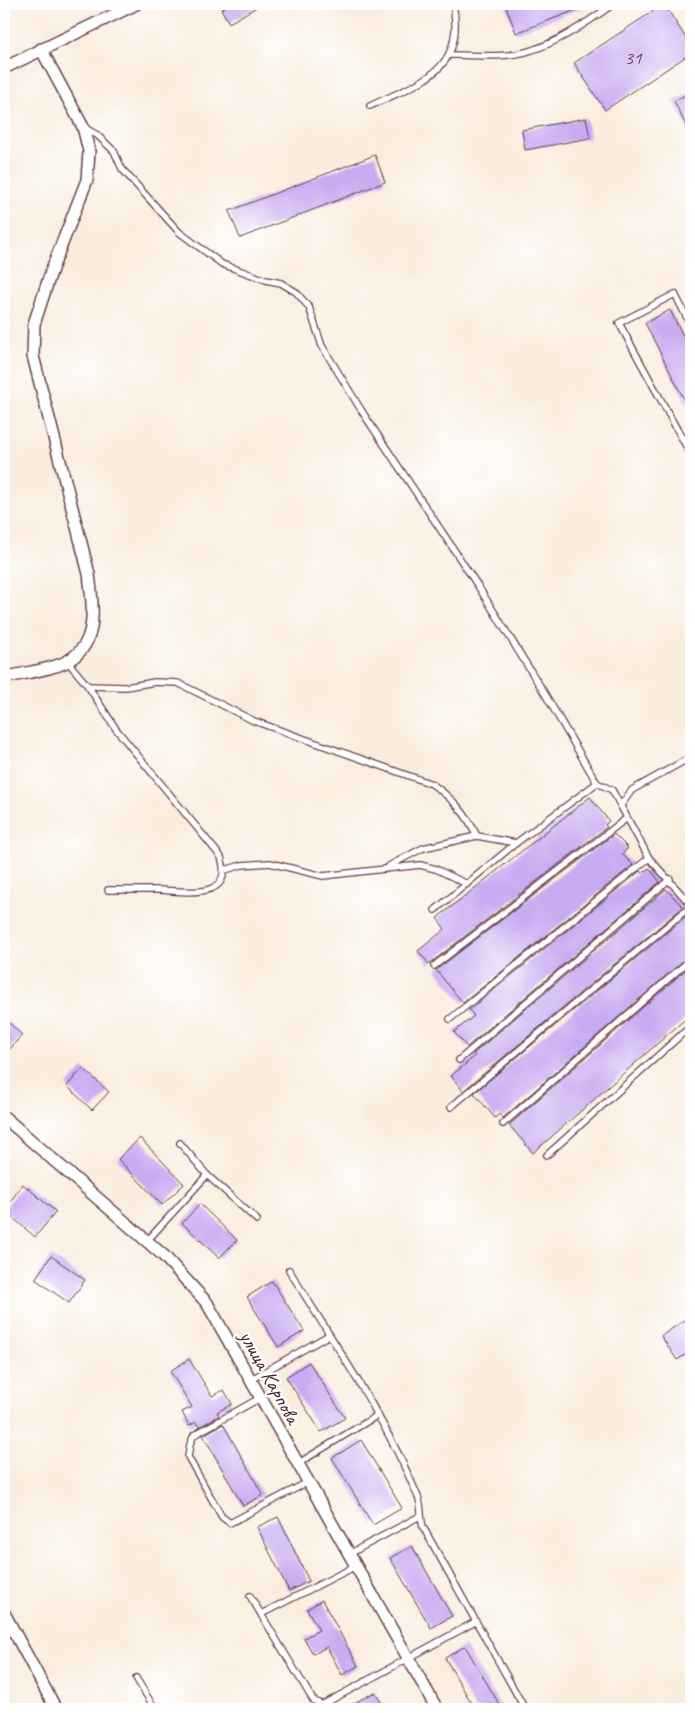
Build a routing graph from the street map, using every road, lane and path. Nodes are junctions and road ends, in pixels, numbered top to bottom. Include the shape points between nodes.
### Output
1 (136, 4) edge
2 (453, 4) edge
3 (614, 4) edge
4 (41, 49) junction
5 (451, 55) junction
6 (4, 68) edge
7 (370, 106) dead end
8 (83, 128) junction
9 (691, 326) edge
10 (691, 455) edge
11 (67, 661) junction
12 (4, 678) edge
13 (88, 686) junction
14 (691, 757) edge
15 (596, 783) junction
16 (621, 805) junction
17 (627, 818) junction
18 (477, 836) junction
19 (516, 843) junction
20 (650, 858) junction
21 (385, 868) junction
22 (225, 870) junction
23 (670, 879) junction
24 (466, 884) junction
25 (108, 890) dead end
26 (691, 906) edge
27 (435, 910) dead end
28 (691, 959) edge
29 (434, 966) dead end
30 (450, 1019) dead end
31 (691, 1026) edge
32 (459, 1060) dead end
33 (451, 1107) dead end
34 (4, 1117) edge
35 (503, 1124) dead end
36 (180, 1143) dead end
37 (547, 1155) dead end
38 (207, 1175) junction
39 (257, 1220) dead end
40 (148, 1242) junction
41 (289, 1270) dead end
42 (329, 1335) junction
43 (250, 1380) junction
44 (260, 1398) junction
45 (378, 1415) junction
46 (297, 1464) junction
47 (308, 1482) junction
48 (420, 1516) junction
49 (348, 1554) junction
50 (356, 1566) junction
51 (250, 1596) dead end
52 (4, 1613) edge
53 (261, 1614) junction
54 (476, 1622) junction
55 (409, 1660) junction
56 (136, 1678) dead end
57 (56, 1709) edge
58 (155, 1709) edge
59 (437, 1709) edge
60 (523, 1709) edge

1 - 4 street
2 - 5 lane via 457,25
3 - 5 lane via 564,36 532,51 495,56
4 - 6 street
4 - 8 street
5 - 7 lane via 436,72
8 - 11 street via 89,151 87,180 34,324 33,356 89,574 93,607 91,634 81,652
8 - 15 lane via 97,135 114,152 122,169 179,232 222,264 289,287 309,307 322,346 478,586
9 - 10 lane via 675,294 619,323
11 - 12 street
11 - 13 lane
13 - 18 lane via 178,683 254,721 432,784 455,801
13 - 22 lane via 116,729 221,857
14 - 16 lane via 632,790
15 - 16 lane via 612,790
15 - 19 lane
16 - 17 lane
17 - 20 lane
17 - 29 lane
18 - 19 lane
18 - 21 lane via 423,848
19 - 24 lane
20 - 23 lane
20 - 30 lane
21 - 22 lane via 323,876 270,862
21 - 24 lane via 420,865
22 - 25 lane via 220,883 208,891
23 - 26 lane
23 - 32 lane
24 - 27 lane
26 - 33 lane
28 - 35 lane
31 - 37 lane
34 - 40 street, улица Карпова
36 - 38 lane
38 - 39 lane
38 - 40 lane
40 - 43 street, улица Карпова via 207,1303
41 - 42 lane
42 - 43 lane
42 - 45 lane
43 - 44 street, улица Карпова
44 - 46 street, улица Карпова
44 - 47 lane via 194,1435 190,1444 188,1457 222,1517 230,1523
45 - 46 lane
45 - 48 lane via 419,1499
46 - 47 street, улица Карпова
47 - 49 street, улица Карпова
48 - 49 lane
48 - 54 lane
49 - 50 street, улица Карпова
50 - 53 lane
50 - 55 street, улица Карпова
51 - 53 lane
52 - 57 street
53 - 55 lane via 313,1700 322,1705
54 - 55 lane
54 - 60 lane
55 - 59 street, улица Карпова
56 - 58 lane

